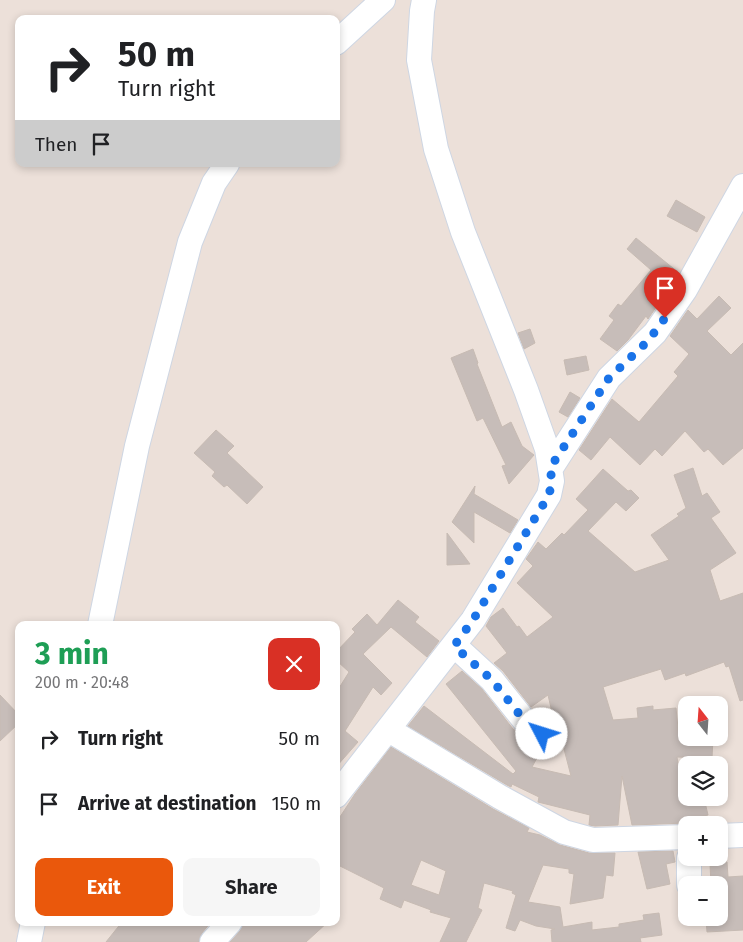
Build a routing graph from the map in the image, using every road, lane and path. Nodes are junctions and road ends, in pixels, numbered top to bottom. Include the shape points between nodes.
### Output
1 (383, 0) edge
2 (424, 0) edge
3 (340, 39) edge
4 (225, 167) edge
5 (743, 186) edge
6 (550, 468) junction
7 (101, 621) edge
8 (454, 646) junction
9 (389, 730) junction
10 (542, 734) dead end
11 (340, 791) edge
12 (743, 835) edge
13 (728, 836) edge
14 (678, 837) edge
15 (32, 926) edge
16 (226, 926) edge
17 (29, 942) edge
18 (212, 942) edge

1 - 3 street
2 - 6 street via 419,60 436,149 463,232 544,440
4 - 7 street via 214,183 190,242 137,446
5 - 6 street via 685,290 655,333 609,378
6 - 8 street via 549,495
8 - 9 street
8 - 10 street via 492,680 524,720
9 - 11 street
9 - 14 street via 564,832 593,840
12 - 13 street
15 - 17 street
16 - 18 street

